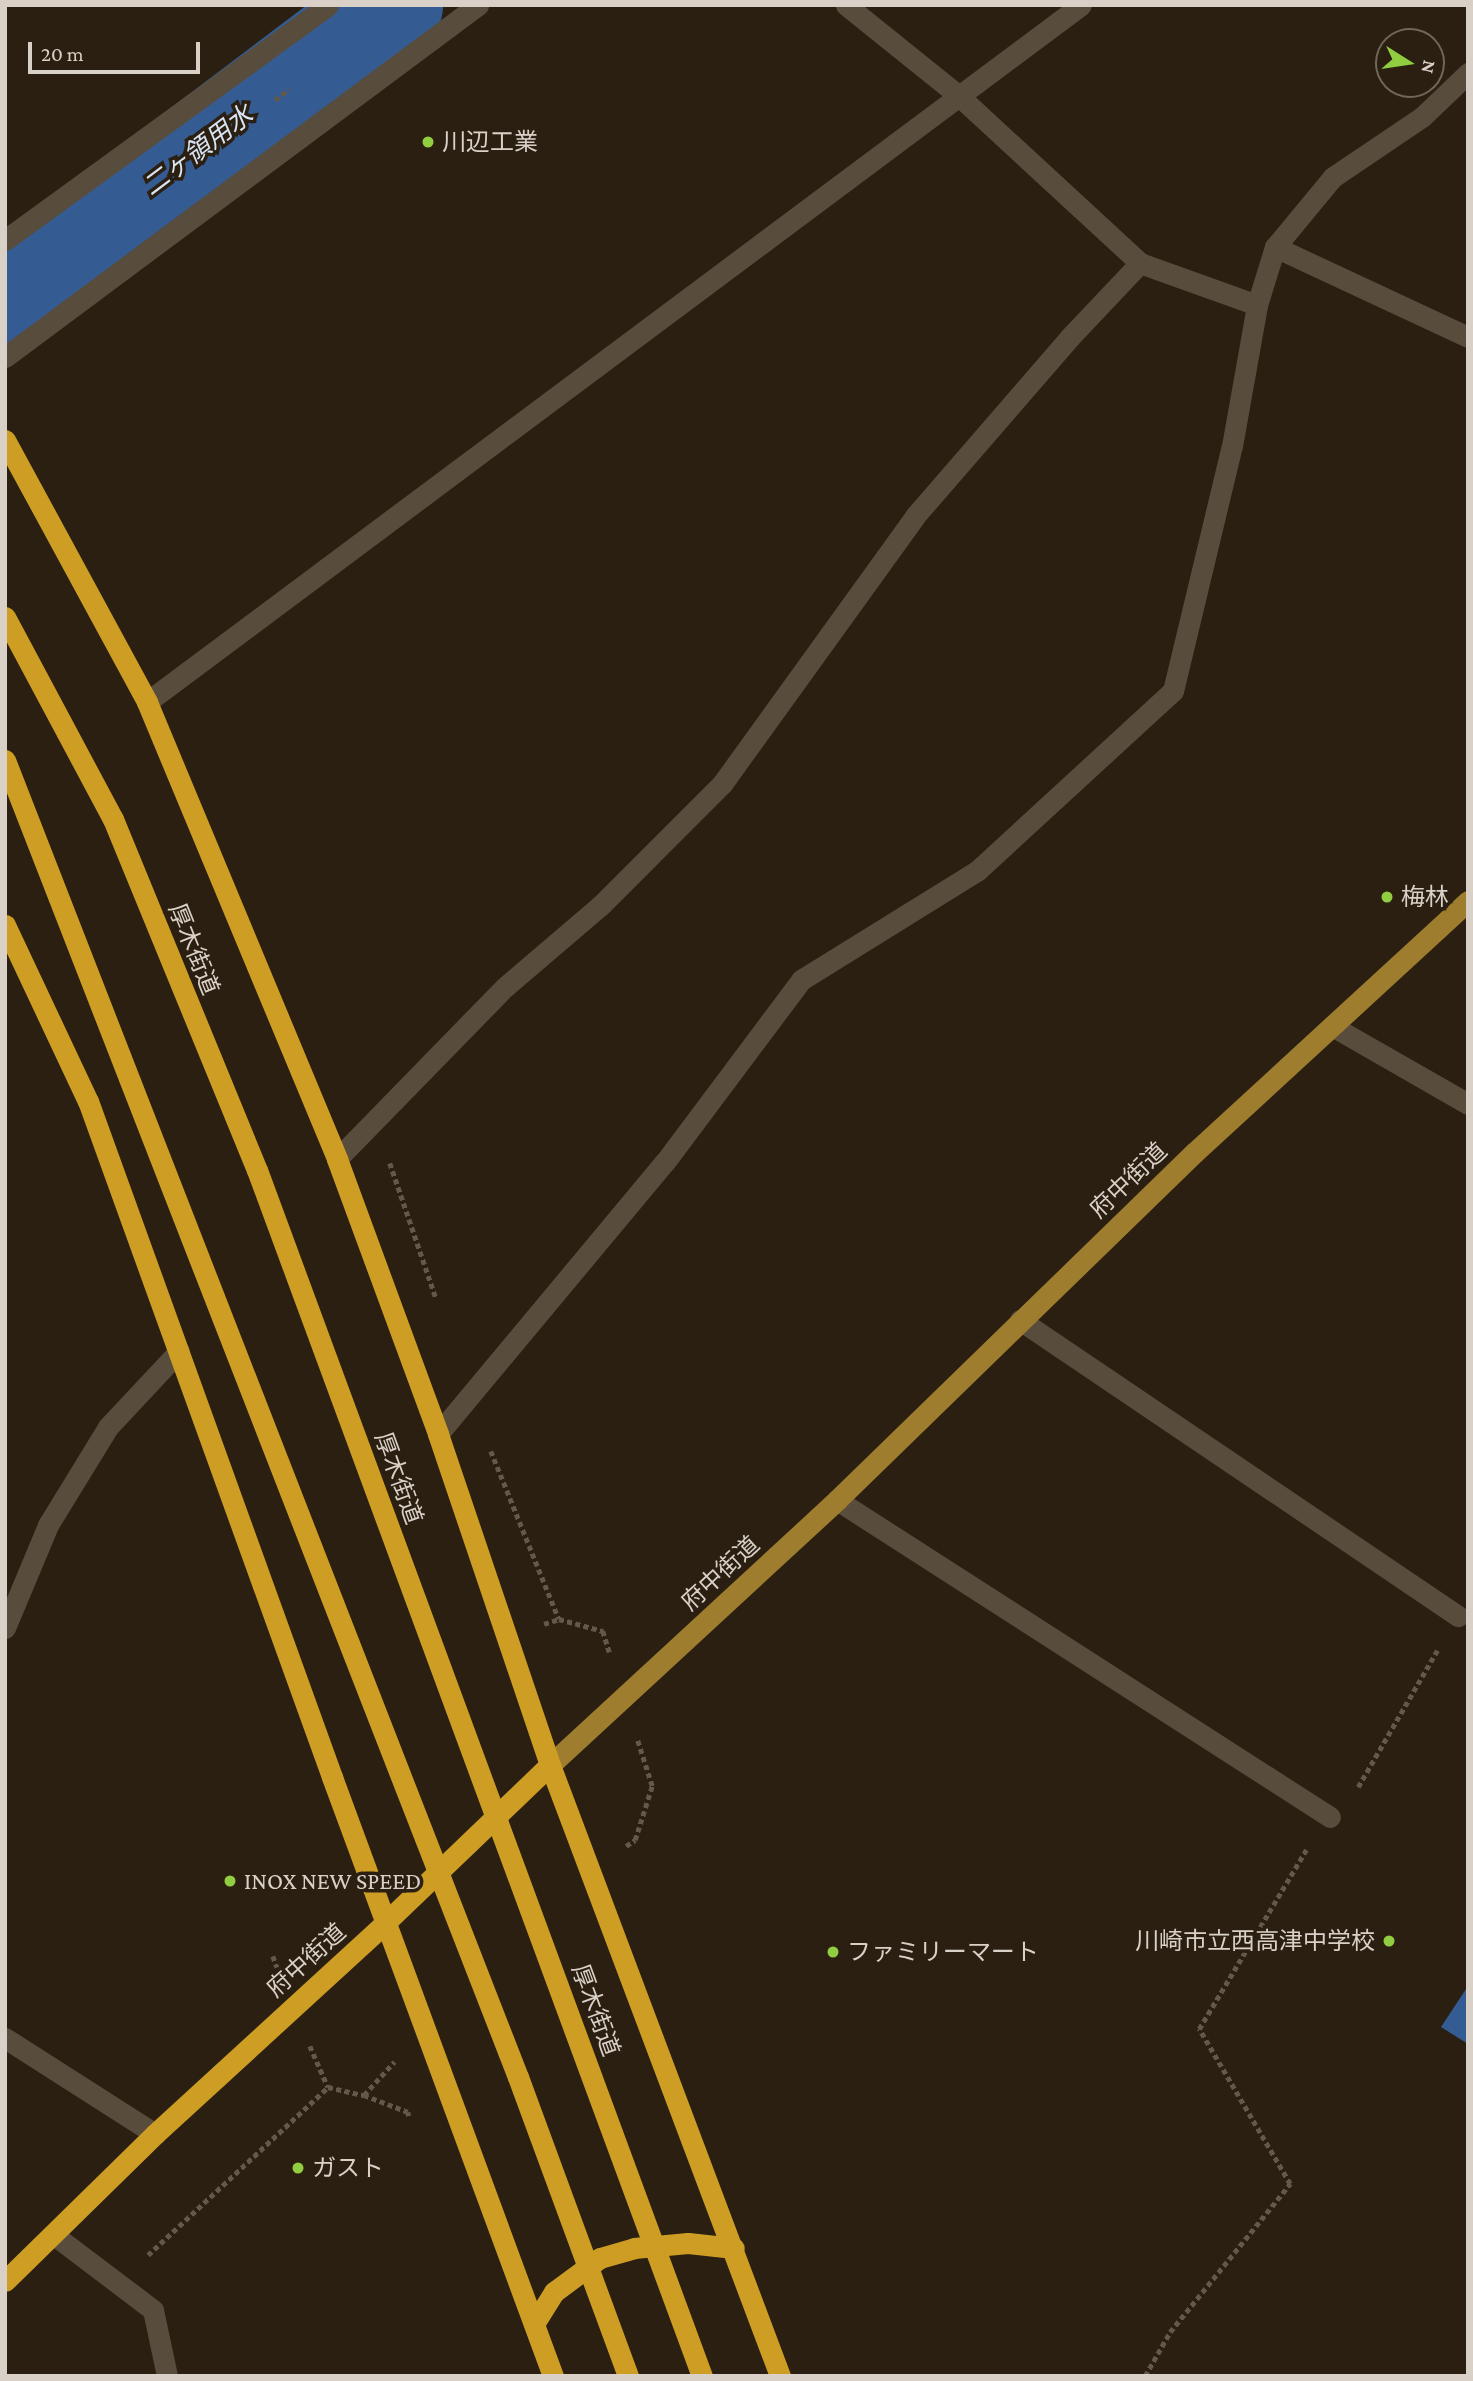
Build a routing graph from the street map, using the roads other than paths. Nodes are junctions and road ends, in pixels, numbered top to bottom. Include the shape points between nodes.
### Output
1 (328, 5) edge
2 (478, 5) edge
3 (846, 5) edge
4 (1081, 5) edge
5 (1468, 73) edge
6 (959, 96) junction
7 (5, 240) edge
8 (1275, 247) junction
9 (1140, 263) junction
10 (1258, 305) junction
11 (1468, 337) edge
12 (5, 356) edge
13 (5, 440) edge
14 (5, 617) edge
15 (147, 702) junction
16 (5, 760) edge
17 (1468, 901) edge
18 (5, 925) edge
19 (1332, 1026) junction
20 (1468, 1104) edge
21 (337, 1159) junction
22 (1020, 1320) junction
23 (179, 1351) junction
24 (438, 1434) junction
25 (838, 1500) junction
26 (1458, 1616) dead end
27 (5, 1628) edge
28 (550, 1765) junction
29 (1330, 1817) dead end
30 (385, 1923) junction
31 (5, 2038) edge
32 (155, 2134) junction
33 (54, 2235) junction
34 (734, 2248) junction
35 (5, 2281) edge
36 (534, 2324) junction
37 (167, 2376) edge
38 (553, 2376) edge
39 (628, 2376) edge
40 (702, 2376) edge
41 (780, 2376) edge

1 - 7 street
2 - 12 street
3 - 6 street
4 - 6 street
5 - 8 street via 1422,117 1333,177
6 - 9 street
6 - 15 street
8 - 10 street
8 - 11 street
9 - 10 street
9 - 21 street via 915,516 722,784 600,906 505,987
10 - 24 street via 1231,446 1174,691 977,871 801,980 666,1161
13 - 15 highway
14 - 40 highway, 厚木街道 via 113,820 257,1170
15 - 21 highway
16 - 39 highway via 518,2077
17 - 19 main road, 府中街道
18 - 23 highway via 88,1101
19 - 20 street
19 - 22 main road, 府中街道
21 - 24 highway
22 - 25 main road, 府中街道
22 - 26 street
23 - 27 street via 108,1427 48,1525
23 - 30 highway
24 - 28 highway
25 - 28 main road, 府中街道
25 - 29 street
28 - 30 highway, 府中街道
28 - 34 highway
30 - 32 highway, 府中街道
30 - 36 highway
31 - 32 street
32 - 33 highway, 府中街道
33 - 35 highway, 府中街道
33 - 37 street via 153,2310
34 - 36 highway via 688,2243 634,2248 600,2258 554,2292
34 - 41 highway
36 - 38 highway

